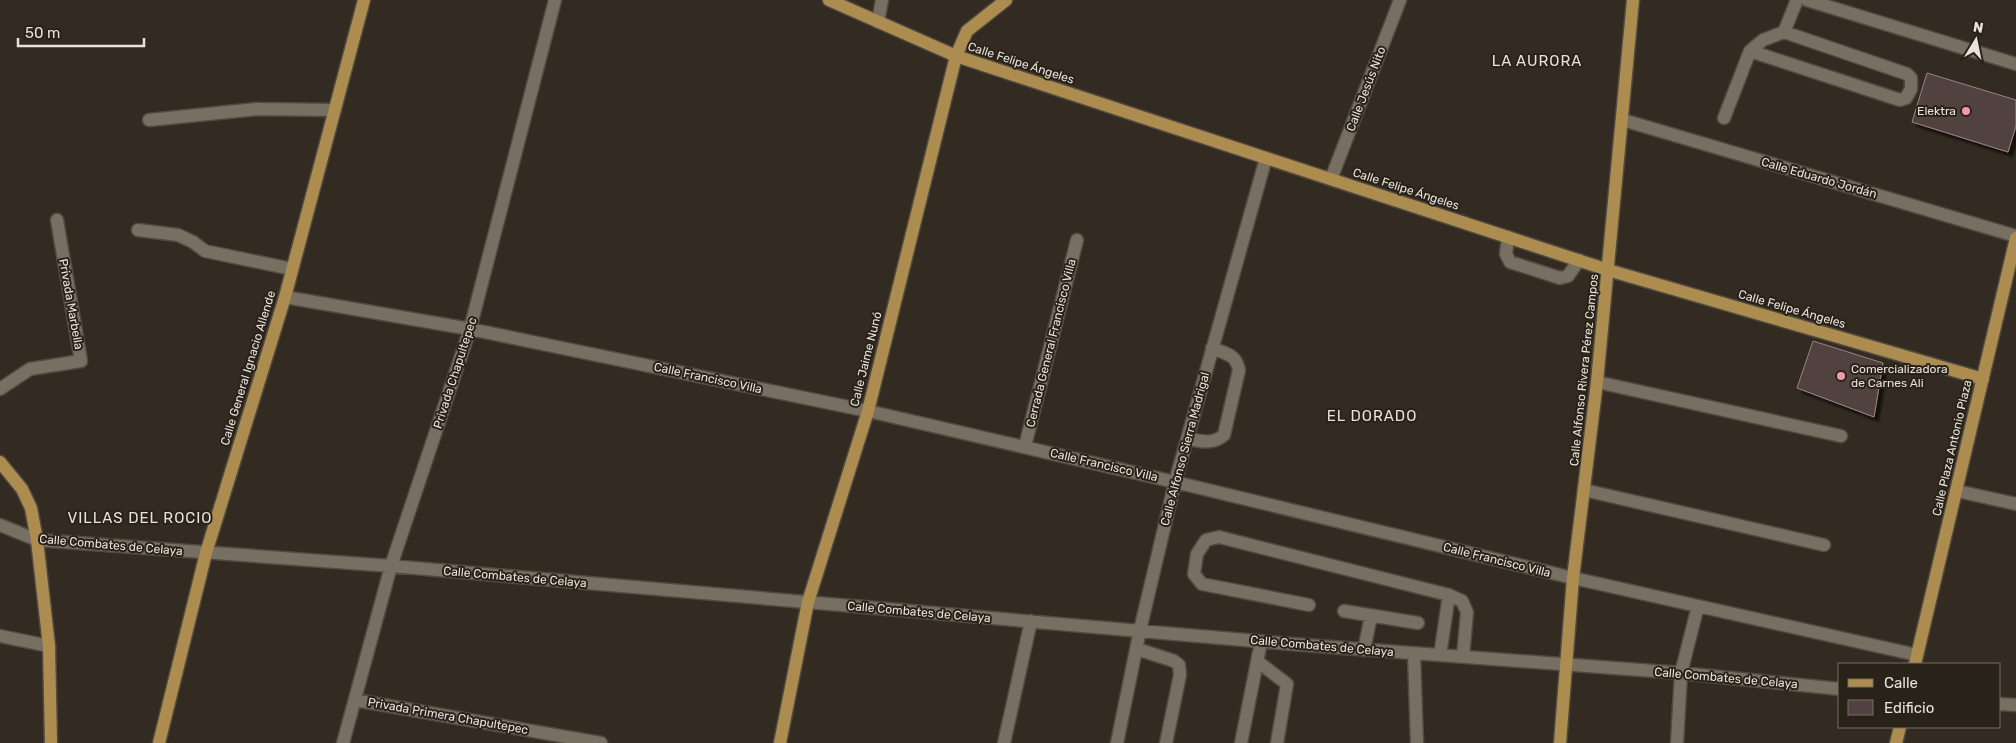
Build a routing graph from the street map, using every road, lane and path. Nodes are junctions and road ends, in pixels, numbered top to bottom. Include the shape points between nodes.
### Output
1 (364, 0) edge
2 (555, 0) edge
3 (829, 0) edge
4 (882, 0) edge
5 (1006, 0) edge
6 (1400, 0) edge
7 (1633, 0) edge
8 (1797, 0) edge
9 (1807, 0) edge
10 (878, 22) junction
11 (1784, 32) junction
12 (1750, 51) junction
13 (956, 56) junction
14 (2016, 64) edge
15 (335, 110) junction
16 (1724, 118) dead end
17 (149, 120) dead end
18 (1623, 120) junction
19 (1266, 158) junction
20 (1331, 179) junction
21 (57, 220) dead end
22 (138, 230) dead end
23 (1508, 237) junction
24 (2016, 237) edge
25 (1077, 240) dead end
26 (1580, 260) junction
27 (2013, 262) edge
28 (292, 269) junction
29 (1608, 270) junction
30 (2011, 280) edge
31 (285, 297) junction
32 (470, 329) junction
33 (1212, 348) junction
34 (1983, 379) junction
35 (1597, 382) junction
36 (0, 389) edge
37 (868, 411) junction
38 (1841, 436) dead end
39 (1188, 439) junction
40 (1025, 446) junction
41 (0, 462) edge
42 (1175, 482) junction
43 (1584, 490) junction
44 (1957, 490) junction
45 (2016, 504) edge
46 (0, 525) edge
47 (37, 540) junction
48 (1824, 545) dead end
49 (206, 553) junction
50 (391, 566) junction
51 (1573, 578) junction
52 (1449, 595) junction
53 (808, 602) junction
54 (1309, 605) dead end
55 (1698, 606) junction
56 (1344, 612) dead end
57 (1371, 616) junction
58 (1031, 622) junction
59 (1418, 623) dead end
60 (1140, 630) junction
61 (0, 636) edge
62 (1443, 638) junction
63 (1465, 639) junction
64 (1261, 642) junction
65 (49, 646) junction
66 (1137, 649) junction
67 (1364, 650) junction
68 (1414, 654) junction
69 (1440, 655) junction
70 (1463, 657) junction
71 (1257, 660) junction
72 (1916, 660) edge
73 (1566, 664) junction
74 (1681, 673) junction
75 (1838, 689) edge
76 (355, 700) junction
77 (2001, 704) edge
78 (2016, 705) edge
79 (1900, 728) edge
80 (51, 743) edge
81 (159, 743) edge
82 (343, 743) edge
83 (600, 743) edge
84 (780, 743) edge
85 (1004, 743) edge
86 (1117, 743) edge
87 (1166, 743) edge
88 (1241, 743) edge
89 (1277, 743) edge
90 (1417, 743) edge
91 (1560, 743) edge
92 (1677, 743) edge
93 (1896, 743) edge

1 - 15 main road, Calle General Ignacio Allende
2 - 32 street, Privada Chapultepec
3 - 10 main road, Calle Felipe Ángeles
4 - 10 street
5 - 13 main road, Calle Jaime Nunó via 966,31
6 - 20 street, Calle Jesús Nito
7 - 18 main road, Calle Alfonso Rivera Pérez Campos
8 - 11 street
9 - 14 street
10 - 13 main road, Calle Felipe Ángeles
11 - 12 street via 1763,40
11 - 12 street via 1907,74 1911,78 1911,89 1906,98 1900,100
12 - 16 street
13 - 19 main road, Calle Felipe Ángeles
13 - 37 main road, Calle Jaime Nunó
15 - 17 street via 257,109
15 - 28 main road, Calle General Ignacio Allende
18 - 24 street, Calle Eduardo Jordán
18 - 29 main road, Calle Alfonso Rivera Pérez Campos
19 - 20 main road, Calle Felipe Ángeles
19 - 33 street, Calle Alfonso Sierra Madrigal
20 - 23 main road, Calle Felipe Ángeles
21 - 36 street, Privada Marbella via 81,361 30,369
22 - 28 street via 178,234 205,251
23 - 26 main road, Calle Felipe Ángeles
23 - 26 street via 1506,254 1510,262 1560,278 1568,276
24 - 27 main road, Calle Plaza Antonio Plaza
25 - 40 street, Cerrada General Francisco Villa
26 - 29 main road, Calle Felipe Ángeles
27 - 30 main road, Calle Plaza Antonio Plaza
28 - 31 main road, Calle General Ignacio Allende
29 - 34 main road, Calle Felipe Ángeles
29 - 35 main road, Calle Alfonso Rivera Pérez Campos
30 - 34 main road, Calle Plaza Antonio Plaza
31 - 32 street, Calle Francisco Villa
31 - 49 main road, Calle General Ignacio Allende
32 - 37 street, Calle Francisco Villa
32 - 50 street, Privada Chapultepec
33 - 39 street, Calle Alfonso Sierra Madrigal
33 - 39 street via 1231,356 1237,361 1239,370 1224,435 1209,442
34 - 44 main road, Calle Plaza Antonio Plaza
35 - 38 street
35 - 43 main road, Calle Alfonso Rivera Pérez Campos
37 - 40 street, Calle Francisco Villa
37 - 53 main road, Calle Jaime Nunó
39 - 42 street, Calle Alfonso Sierra Madrigal
40 - 42 street, Calle Francisco Villa
41 - 47 main road via 22,489 31,508
42 - 51 street, Calle Francisco Villa
42 - 60 street, Calle Alfonso Sierra Madrigal
43 - 48 street
43 - 51 main road, Calle Alfonso Rivera Pérez Campos
44 - 45 street
44 - 72 main road, Calle Plaza Antonio Plaza
46 - 47 street, Calle Combates de Celaya
47 - 49 street, Calle Combates de Celaya
47 - 65 main road
49 - 50 street, Calle Combates de Celaya
49 - 81 main road, Calle General Ignacio Allende
50 - 53 street, Calle Combates de Celaya
50 - 76 street, Privada Chapultepec
51 - 55 street, Calle Francisco Villa
51 - 73 main road, Calle Alfonso Rivera Pérez Campos
52 - 54 street via 1219,537 1206,540 1197,554 1194,574 1202,584
52 - 62 street
52 - 63 street via 1462,601 1466,612
53 - 58 street, Calle Combates de Celaya
53 - 84 main road, Calle Jaime Nunó
55 - 72 street, Calle Francisco Villa via 1898,652
55 - 74 street
56 - 57 street
57 - 59 street
57 - 67 street
58 - 60 street, Calle Combates de Celaya
58 - 85 street
60 - 64 street, Calle Combates de Celaya
60 - 66 street, Calle Alfonso Sierra Madrigal
61 - 65 street
62 - 63 street
62 - 69 street
63 - 70 street
64 - 67 street, Calle Combates de Celaya
64 - 71 street
65 - 80 main road
66 - 86 street, Calle Alfonso Sierra Madrigal
66 - 87 street via 1179,665 1180,675
67 - 68 street, Calle Combates de Celaya
68 - 69 street, Calle Combates de Celaya
68 - 90 street
69 - 70 street, Calle Combates de Celaya
70 - 73 street, Calle Combates de Celaya
71 - 88 street
71 - 89 street via 1287,684
73 - 74 street, Calle Combates de Celaya
73 - 91 main road, Calle Alfonso Rivera Pérez Campos
74 - 75 street, Calle Combates de Celaya
74 - 92 street
76 - 82 street, Privada Chapultepec
76 - 83 street, Privada Primera Chapultepec
77 - 78 street
79 - 93 main road

